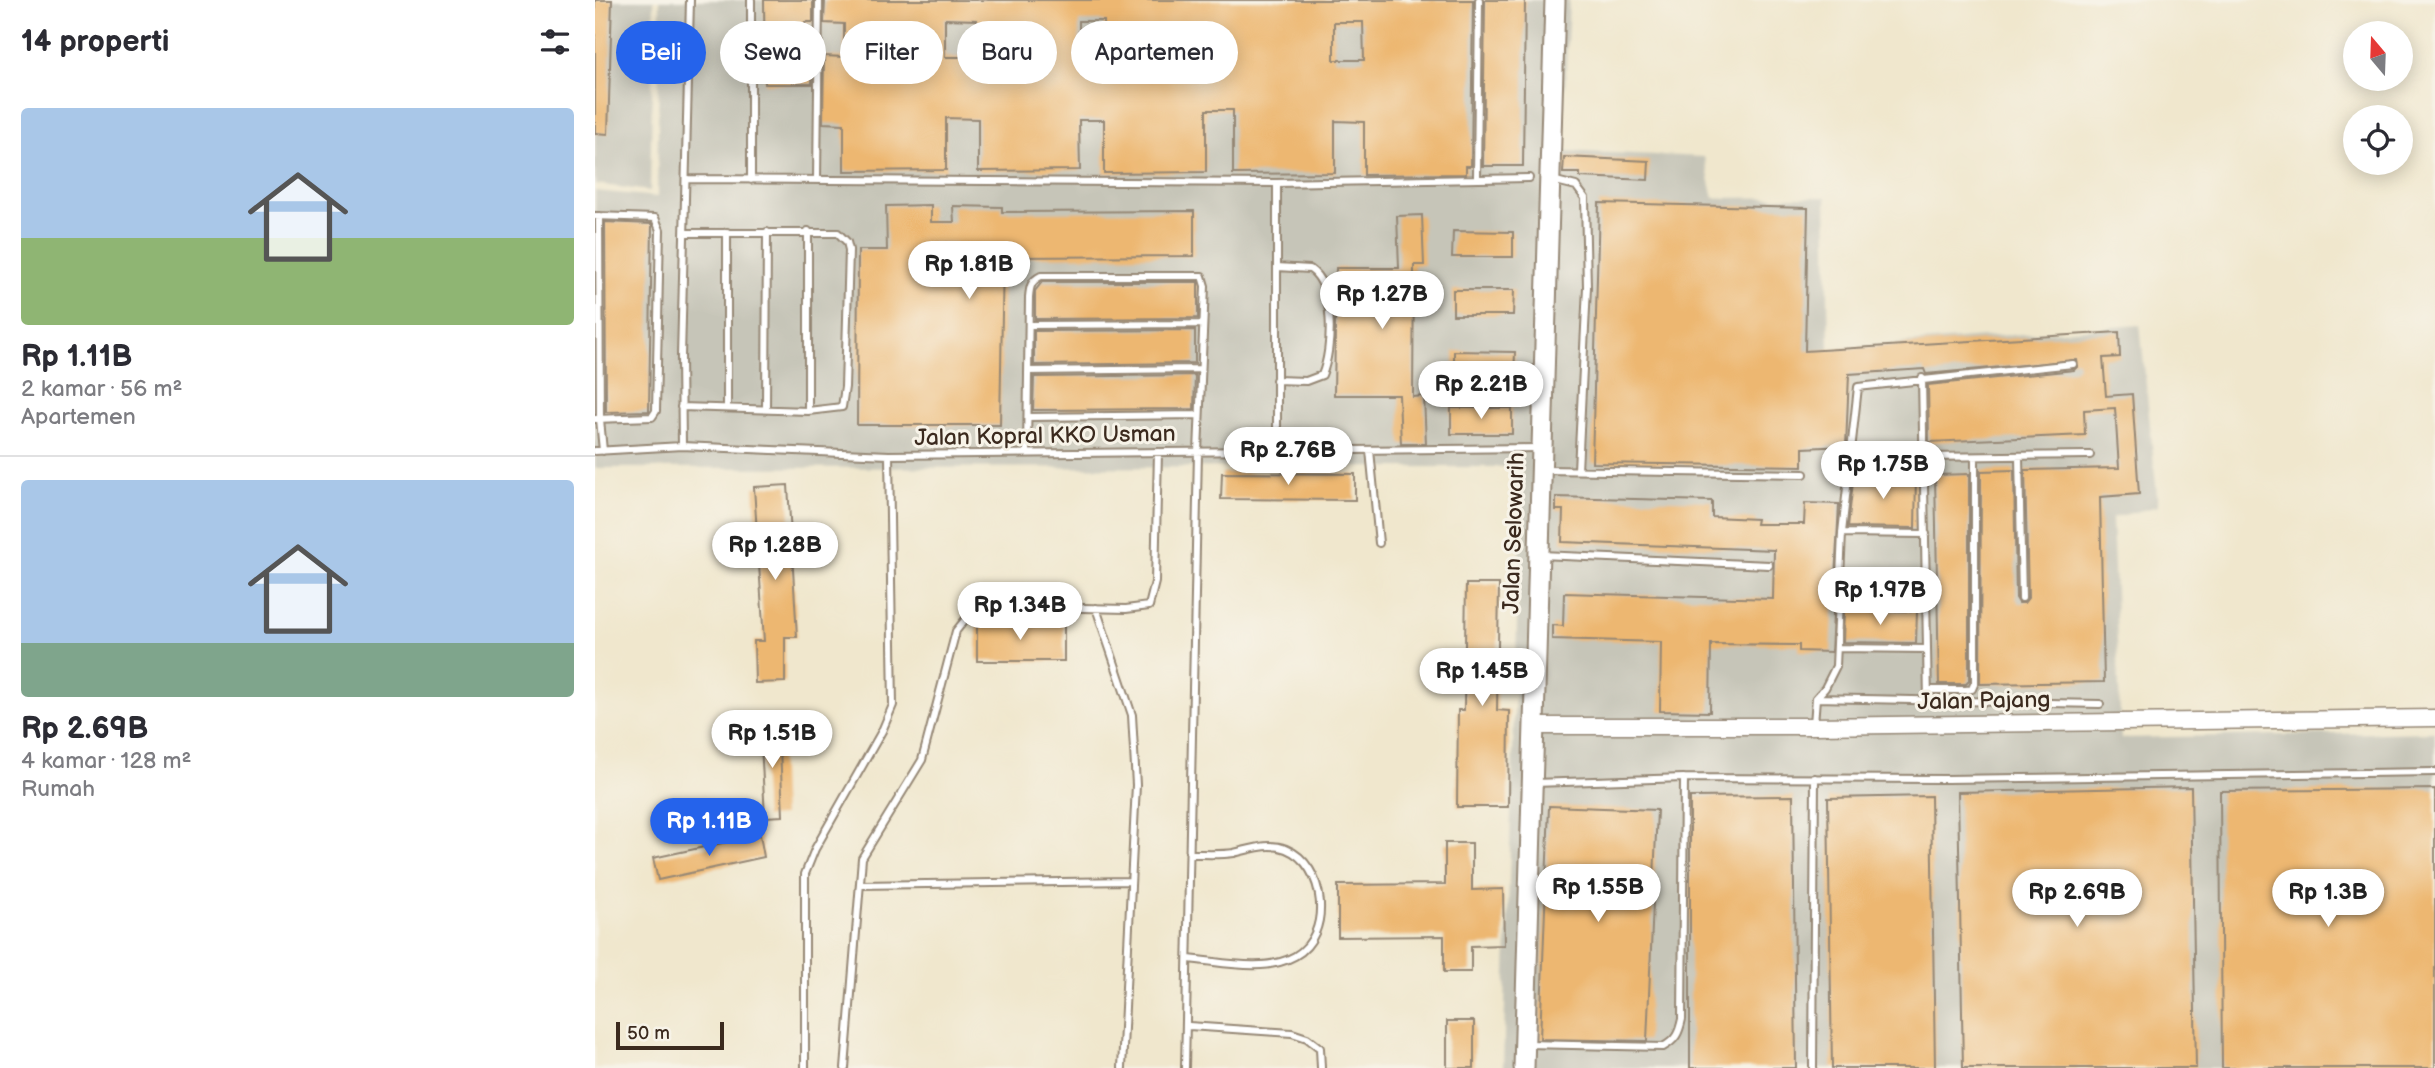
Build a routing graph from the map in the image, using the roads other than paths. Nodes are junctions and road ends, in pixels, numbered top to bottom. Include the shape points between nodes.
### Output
1 (690, 0) edge
2 (751, 0) edge
3 (819, 0) edge
4 (1479, 0) edge
5 (1555, 0) edge
6 (1477, 177) junction
7 (1529, 178) dead end
8 (686, 179) junction
9 (1551, 179) junction
10 (751, 180) junction
11 (817, 180) junction
12 (1277, 183) junction
13 (597, 216) edge
14 (808, 231) junction
15 (727, 232) junction
16 (767, 232) junction
17 (684, 233) junction
18 (1277, 267) junction
19 (1203, 324) junction
20 (1028, 325) junction
21 (2073, 365) dead end
22 (1201, 369) junction
23 (1028, 371) junction
24 (1922, 379) junction
25 (1276, 380) junction
26 (681, 407) junction
27 (727, 408) junction
28 (766, 409) junction
29 (808, 411) junction
30 (1199, 415) junction
31 (1028, 417) junction
32 (597, 419) edge
33 (682, 446) junction
34 (1542, 447) junction
35 (1370, 450) junction
36 (595, 451) edge
37 (603, 451) junction
38 (1277, 451) junction
39 (1027, 452) junction
40 (1158, 452) junction
41 (1198, 452) junction
42 (889, 455) junction
43 (2090, 455) dead end
44 (1925, 457) junction
45 (2019, 457) junction
46 (1851, 458) junction
47 (1975, 458) junction
48 (1541, 470) junction
49 (1578, 470) junction
50 (1804, 474) dead end
51 (1842, 533) junction
52 (1926, 534) junction
53 (1379, 543) dead end
54 (1537, 555) junction
55 (1769, 565) dead end
56 (2022, 598) dead end
57 (1927, 602) junction
58 (1841, 603) junction
59 (1096, 608) junction
60 (1837, 648) junction
61 (1927, 649) junction
62 (1929, 690) junction
63 (1816, 698) junction
64 (1928, 701) junction
65 (2100, 704) dead end
66 (2435, 718) edge
67 (1533, 726) junction
68 (1814, 726) junction
69 (2435, 772) edge
70 (1684, 778) junction
71 (1815, 778) junction
72 (1532, 783) junction
73 (1191, 854) junction
74 (1131, 881) junction
75 (860, 885) junction
76 (1189, 959) junction
77 (1189, 1026) junction
78 (1525, 1044) junction
79 (805, 1068) edge
80 (845, 1068) edge
81 (1122, 1068) edge
82 (1185, 1068) edge
83 (1321, 1068) edge
84 (1524, 1068) edge
85 (1813, 1068) edge

1 - 8 lane
2 - 10 lane
3 - 11 lane
4 - 6 lane
5 - 9 main road, Jalan Selowarih
6 - 7 lane
6 - 12 lane
8 - 10 lane
8 - 17 lane
9 - 34 main road, Jalan Selowarih
9 - 49 lane via 1576,186 1585,198 1587,287
10 - 11 lane
11 - 12 lane
12 - 18 lane
13 - 32 lane
13 - 32 lane via 655,218 660,230 656,411 652,417
14 - 16 lane
14 - 29 lane
14 - 29 lane via 838,233 848,242 849,250 844,404 837,409
15 - 16 lane
15 - 17 lane
15 - 27 lane
16 - 28 lane
17 - 26 lane
18 - 25 lane
18 - 25 lane via 1310,269 1324,283 1329,301 1322,375 1306,381
19 - 20 lane
19 - 20 lane via 1205,285 1202,276 1195,274 1041,276 1030,284
19 - 22 lane
20 - 23 lane
21 - 24 lane
22 - 23 lane
22 - 30 lane
23 - 31 lane
24 - 44 lane
24 - 46 lane via 1858,387
25 - 38 lane
26 - 27 lane
26 - 33 lane
27 - 28 lane
28 - 29 lane
30 - 31 lane
30 - 41 lane
31 - 39 lane
32 - 37 lane
33 - 37 lane
33 - 42 lane
34 - 35 lane, Jalan Kopral KKO Usman
34 - 48 main road, Jalan Selowarih
35 - 38 lane, Jalan Kopral KKO Usman
35 - 53 lane
36 - 37 lane
38 - 41 lane, Jalan Kopral KKO Usman
39 - 40 lane, Jalan Kopral KKO Usman
39 - 42 lane, Jalan Kopral KKO Usman
40 - 41 lane, Jalan Kopral KKO Usman
40 - 59 lane via 1151,603 1142,609
41 - 73 lane
42 - 79 lane, Jalan Kopral KKO Usman via 893,705 805,874
43 - 45 lane
44 - 46 lane
44 - 47 lane
44 - 52 lane
45 - 47 lane
45 - 56 lane
46 - 51 lane
47 - 62 lane via 1975,682 1972,689
48 - 49 lane
48 - 54 main road, Jalan Selowarih
49 - 50 lane
51 - 52 lane
51 - 58 lane
52 - 57 lane
54 - 55 lane
54 - 67 main road, Jalan Selowarih
57 - 58 lane
57 - 61 lane
58 - 60 lane
59 - 74 lane via 1132,715 1136,785
59 - 75 lane via 993,606 972,611 956,631 922,760 862,858
60 - 61 lane
60 - 63 lane via 1831,678
61 - 62 lane
62 - 64 lane
63 - 64 lane
63 - 68 lane
64 - 65 lane
66 - 68 street, Jalan Pajang
67 - 68 street, Jalan Pajang
67 - 72 main road, Jalan Selowarih
69 - 71 lane
70 - 71 lane
70 - 72 lane
70 - 78 lane via 1679,1034 1663,1048
71 - 85 lane
72 - 78 main road, Jalan Selowarih
73 - 76 lane
73 - 76 lane via 1233,853 1267,845 1286,849 1311,870 1320,916 1314,937 1297,956 1272,964
74 - 75 lane
74 - 81 lane
75 - 80 lane
76 - 77 lane
77 - 82 lane
77 - 83 lane via 1292,1033 1319,1048
78 - 84 main road, Jalan Selowarih

